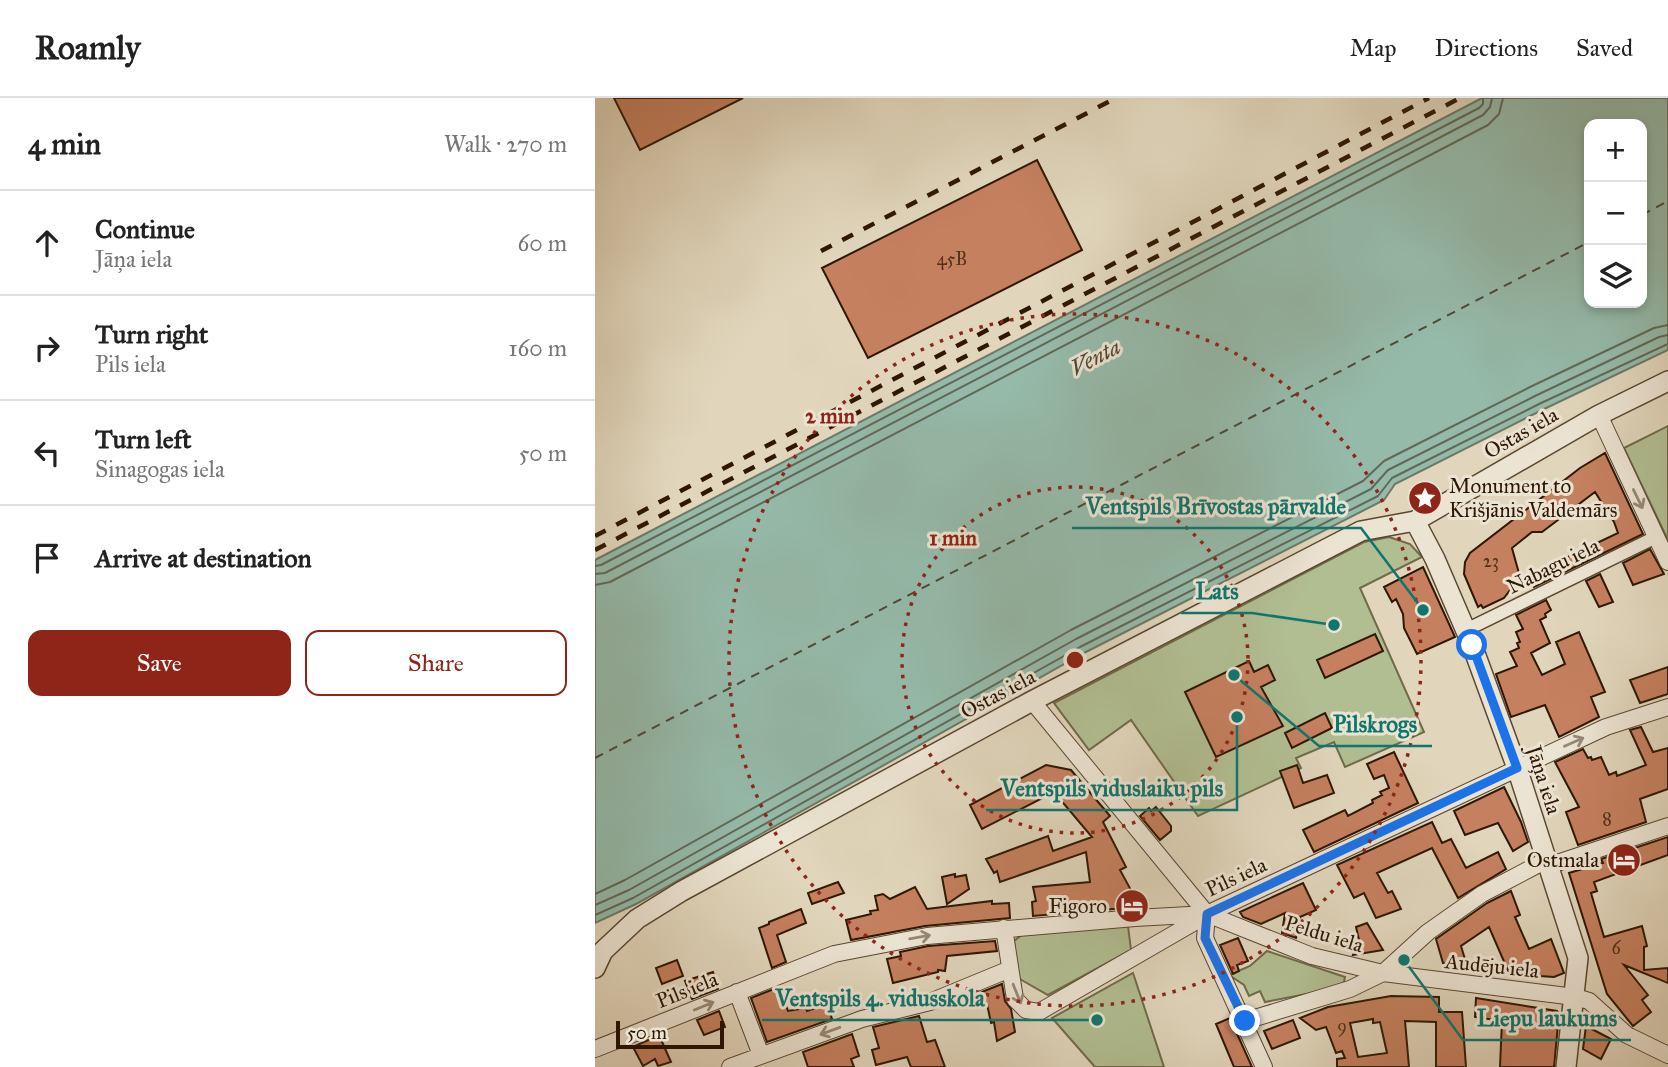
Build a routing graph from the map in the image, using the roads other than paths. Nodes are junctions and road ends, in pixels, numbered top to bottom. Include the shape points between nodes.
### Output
1 (1668, 381) edge
2 (1599, 415) junction
3 (1415, 521) junction
4 (1657, 537) junction
5 (1668, 562) edge
6 (1466, 630) junction
7 (1032, 701) junction
8 (1668, 707) edge
9 (1517, 768) junction
10 (1668, 826) edge
11 (1547, 863) junction
12 (1207, 914) junction
13 (1005, 928) junction
14 (595, 968) edge
15 (1010, 969) junction
16 (1383, 973) junction
17 (737, 992) junction
18 (1575, 997) junction
19 (1245, 1021) junction
20 (595, 1049) edge
21 (761, 1055) junction
22 (1668, 1055) edge
23 (730, 1067) edge
24 (1264, 1067) edge
25 (1566, 1067) edge

1 - 2 street, Ostas iela
2 - 3 street, Ostas iela
2 -> 4 street
3 - 6 street, Jāņa iela
3 - 7 street, Ostas iela via 1361,531
4 - 5 street
4 - 6 street, Nabagu iela
6 - 9 street, Jāņa iela
7 - 12 street, Peldu iela
7 - 14 street, Ostas iela via 682,891 637,919 603,951
9 -> 8 street, Pils iela via 1606,727
9 - 11 street, Jāņa iela
9 - 12 street, Pils iela
10 - 11 street, Peldu iela
11 - 16 street, Peldu iela via 1482,894 1428,932
11 - 18 street, Jāņa iela via 1578,958
12 - 13 street, Pils iela
15 -> 12 street via 1015,999 1026,1010 1039,1012
12 - 16 street, Peldu iela via 1312,956
12 - 19 street via 1205,938
13 - 15 street
17 -> 13 street, Pils iela via 834,954 927,936
15 -> 21 street via 930,1002 862,1019
16 - 18 street, Audēju iela
16 - 19 street via 1350,989
20 -> 17 street, Pils iela
17 - 21 street
18 - 22 street via 1589,1001 1627,1035
18 - 25 street, Jāņa iela
19 - 24 street
21 - 23 street

